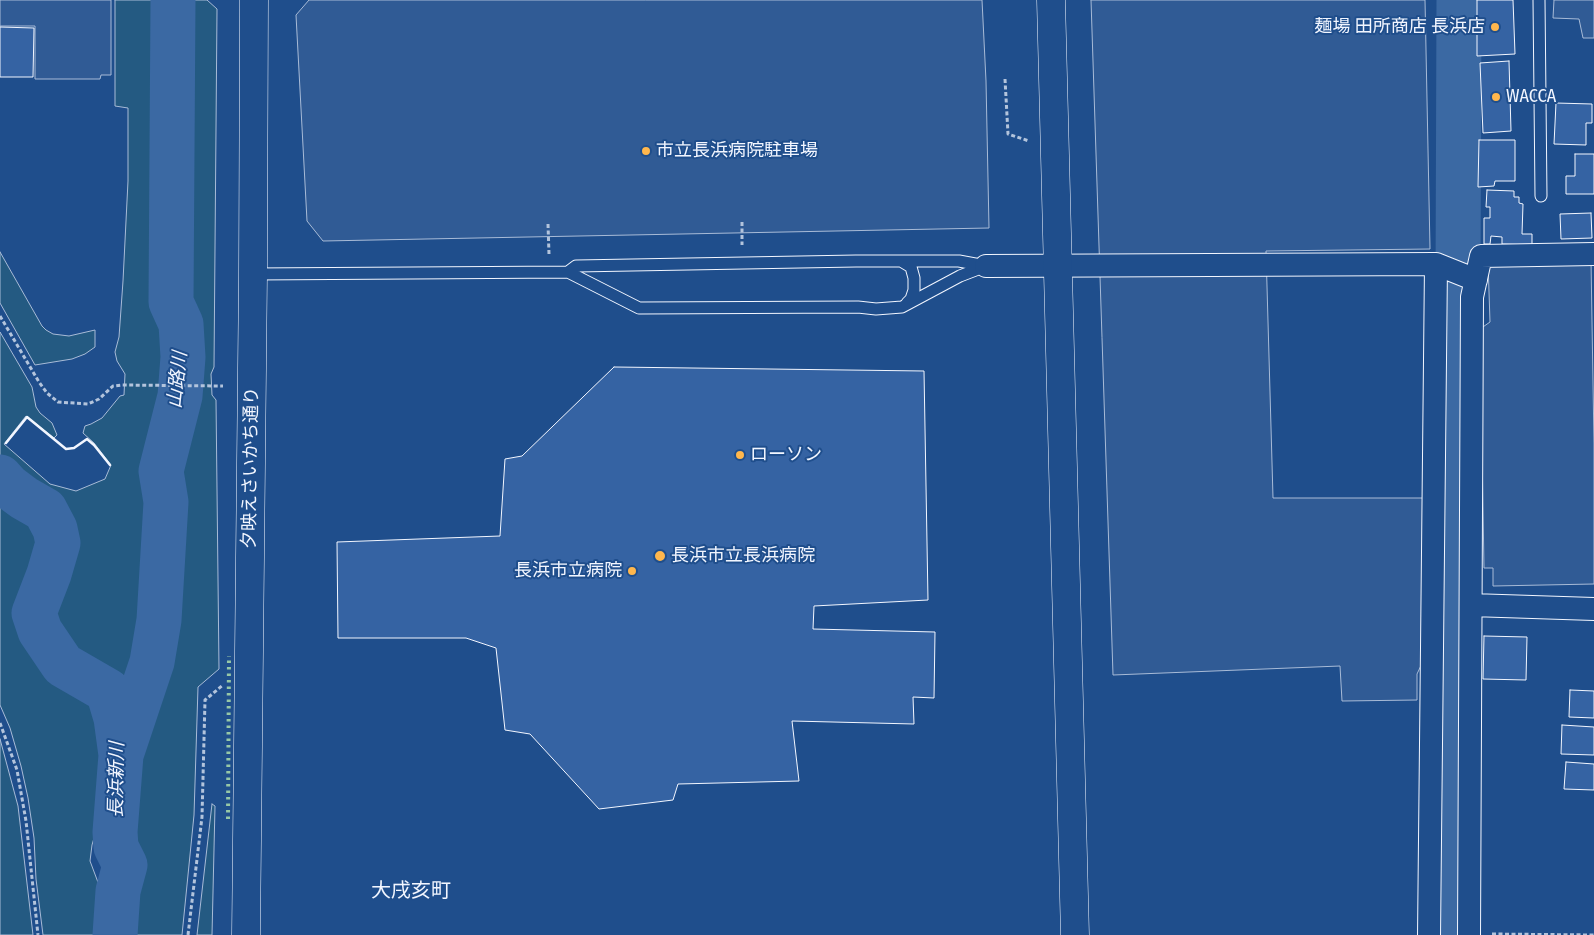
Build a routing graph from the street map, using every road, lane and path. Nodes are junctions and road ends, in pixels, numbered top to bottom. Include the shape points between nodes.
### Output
1 (254, 0) edge
2 (1051, 0) edge
3 (1539, 0) edge
4 (1005, 79) dead end
5 (1029, 141) dead end
6 (1540, 196) dead end
7 (742, 222) dead end
8 (742, 251) dead end
9 (1594, 254) edge
10 (901, 261) junction
11 (1436, 264) junction
12 (986, 266) junction
13 (1058, 266) junction
14 (568, 272) junction
15 (253, 274) junction
16 (1476, 280) junction
17 (902, 308) junction
18 (0, 316) edge
19 (223, 386) dead end
20 (1471, 605) junction
21 (1594, 609) edge
22 (223, 685) dead end
23 (0, 723) edge
24 (1469, 934) edge
25 (38, 935) edge
26 (188, 935) edge
27 (246, 935) edge
28 (1075, 935) edge
29 (1429, 935) edge
30 (1594, 935) edge

1 - 15 street, 夕映えさいかち通り
2 - 13 street
3 - 6 lane
4 - 5 path via 1008,134
7 - 8 path
9 - 16 street via 1481,256
10 - 12 lane via 959,261
10 - 14 lane via 576,266
10 - 17 lane via 911,268 914,278 911,300
11 - 13 street
11 - 16 street
11 - 29 street
12 - 13 street
12 - 17 lane via 960,276
13 - 28 street
14 - 15 lane
14 - 17 lane via 639,308
15 - 27 street, 夕映えさいかち通り
16 - 20 street via 1472,297
18 - 19 path via 47,393 58,402 88,404 113,386 122,385
20 - 21 street
20 - 24 street
22 - 26 path via 205,700 202,817
23 - 25 path via 17,770
24 - 30 path

